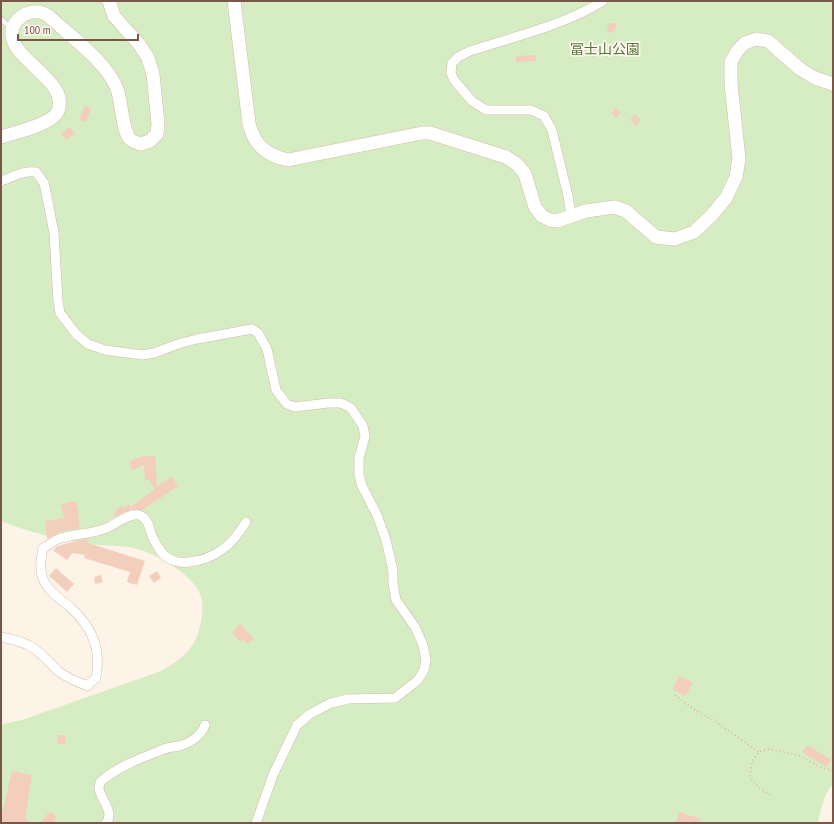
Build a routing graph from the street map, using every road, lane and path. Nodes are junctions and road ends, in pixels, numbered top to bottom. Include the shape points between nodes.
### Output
1 (109, 1) edge
2 (234, 1) edge
3 (603, 1) edge
4 (1, 19) edge
5 (13, 30) junction
6 (833, 84) edge
7 (1, 137) edge
8 (1, 181) edge
9 (571, 216) junction
10 (246, 522) dead end
11 (1, 637) edge
12 (674, 695) dead end
13 (205, 726) dead end
14 (759, 752) junction
15 (833, 770) edge
16 (770, 795) dead end
17 (106, 823) edge
18 (256, 823) edge

1 - 5 street via 114,16 148,58 153,74 157,134 150,141 141,144 131,140 126,133 118,91 103,66 53,20 44,13 35,11 24,14 14,23
2 - 9 street via 249,124 253,137 274,157 288,160 430,133 506,157 517,164 525,174 535,207 542,216 557,221
3 - 9 street via 573,17 470,51 452,63 451,73 454,80 472,101 486,110 531,110 544,116 552,130
4 - 5 lane
5 - 7 street via 12,36 18,49 58,93 60,103 52,119
6 - 9 street via 800,70 768,41 756,38 745,43 731,62 738,159 736,176 726,198 711,216 694,232 675,239 656,237 626,211 614,207
8 - 18 street via 29,171 36,172 44,183 54,233 60,312 76,334 88,344 104,350 154,354 197,338 252,329 258,333 266,349 276,390 287,404 295,407 341,403 351,408 363,426 365,436 359,458 358,475 386,540 396,600 415,627 423,645 426,660 424,670 418,680 395,698 348,699 331,703 310,714 297,725 272,775
10 - 11 street via 239,535 222,550 195,562 181,563 171,560 153,539 147,521 138,515 123,519 107,528 56,540 43,548 40,564 43,579 56,597 80,617 98,651 96,678 88,686 58,671 42,654 30,646
12 - 14 path
13 - 17 street via 202,733 190,741 147,756 107,775 100,782 99,789 109,812
14 - 15 path via 769,749 798,755 822,768
14 - 16 path via 752,761 750,777 758,787

